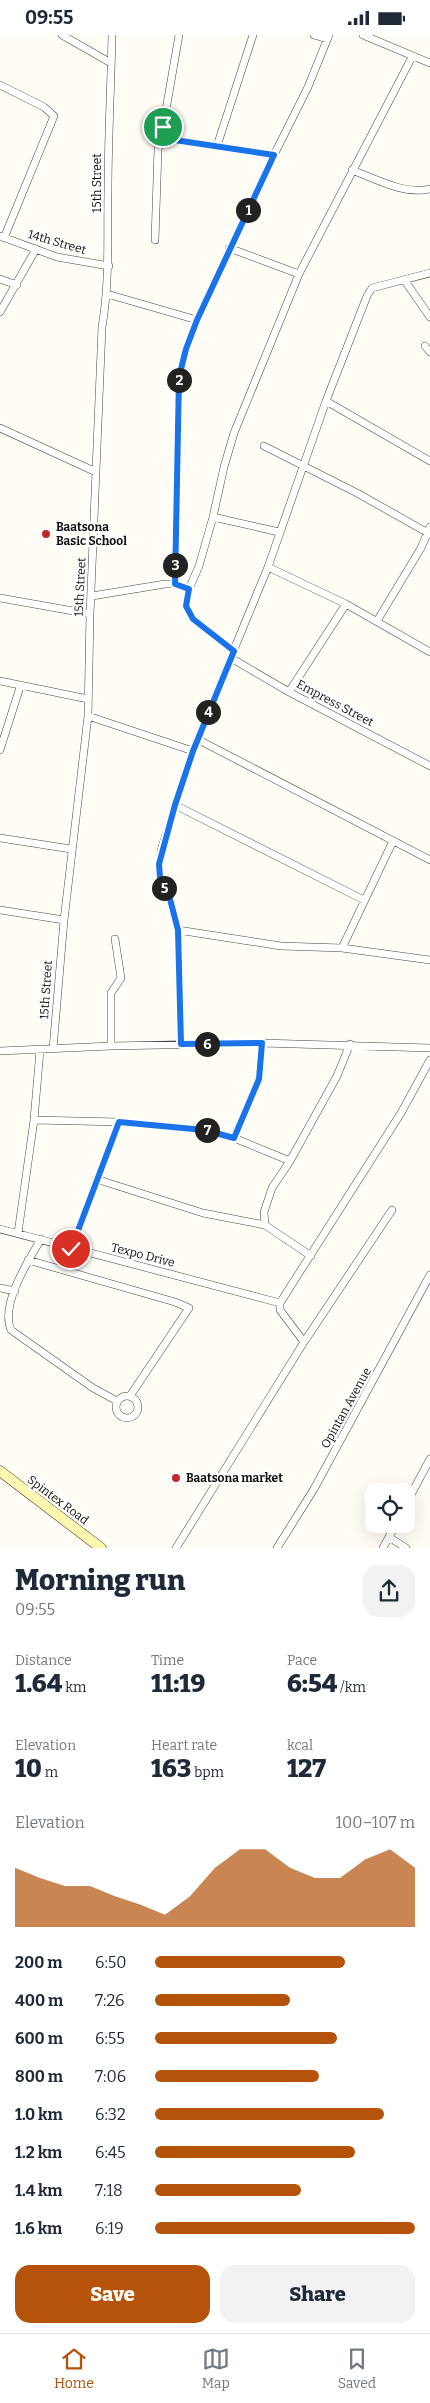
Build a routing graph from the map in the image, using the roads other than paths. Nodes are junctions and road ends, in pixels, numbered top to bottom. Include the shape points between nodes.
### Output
1 (62, 35) edge
2 (112, 35) edge
3 (179, 35) edge
4 (253, 35) edge
5 (314, 35) edge
6 (362, 35) edge
7 (329, 36) edge
8 (412, 57) junction
9 (111, 63) junction
10 (430, 63) edge
11 (0, 85) edge
12 (163, 138) junction
13 (217, 146) junction
14 (274, 155) junction
15 (352, 170) junction
16 (430, 189) edge
17 (2, 237) edge
18 (155, 241) dead end
19 (36, 249) junction
20 (229, 249) junction
21 (109, 266) junction
22 (430, 273) edge
23 (299, 274) junction
24 (0, 279) edge
25 (406, 281) junction
26 (17, 285) junction
27 (108, 294) junction
28 (0, 312) edge
29 (430, 317) edge
30 (197, 320) junction
31 (326, 401) junction
32 (0, 428) edge
33 (264, 446) dead end
34 (430, 461) edge
35 (304, 466) junction
36 (96, 473) junction
37 (213, 517) junction
38 (429, 531) edge
39 (280, 532) junction
40 (268, 567) junction
41 (175, 584) junction
42 (189, 589) junction
43 (92, 596) junction
44 (0, 598) edge
45 (346, 604) junction
46 (90, 614) junction
47 (377, 621) junction
48 (430, 652) edge
49 (233, 655) junction
50 (0, 681) edge
51 (20, 687) junction
52 (290, 692) junction
53 (88, 699) junction
54 (88, 716) junction
55 (197, 739) junction
56 (0, 750) edge
57 (193, 751) junction
58 (430, 766) edge
59 (175, 805) junction
60 (0, 838) edge
61 (393, 841) junction
62 (72, 849) junction
63 (430, 861) edge
64 (364, 901) junction
65 (0, 909) edge
66 (64, 920) junction
67 (178, 930) junction
68 (114, 939) dead end
69 (342, 948) junction
70 (430, 960) edge
71 (262, 1043) junction
72 (181, 1044) junction
73 (350, 1044) junction
74 (111, 1046) junction
75 (430, 1048) edge
76 (53, 1049) junction
77 (0, 1051) edge
78 (40, 1051) junction
79 (430, 1060) edge
80 (34, 1120) junction
81 (119, 1122) junction
82 (234, 1138) junction
83 (290, 1161) junction
84 (96, 1179) junction
85 (392, 1210) dead end
86 (265, 1225) junction
87 (0, 1229) edge
88 (18, 1233) junction
89 (41, 1239) junction
90 (71, 1249) junction
91 (312, 1256) junction
92 (28, 1260) junction
93 (430, 1275) edge
94 (428, 1286) edge
95 (0, 1289) edge
96 (15, 1291) junction
97 (280, 1303) junction
98 (304, 1342) junction
99 (130, 1396) junction
100 (117, 1401) junction
101 (430, 1459) edge
102 (0, 1471) edge
103 (415, 1487) edge
104 (391, 1533) edge
105 (389, 1537) junction
106 (101, 1548) edge
107 (176, 1548) edge
108 (276, 1548) edge
109 (384, 1548) edge
110 (406, 1548) edge

1 - 9 street
2 - 9 street, 15th Street
3 - 12 street
4 - 13 street
5 - 7 street
6 - 8 street
7 - 14 street
8 - 10 street
8 - 15 street
9 - 21 street, 15th Street
11 - 17 street via 44,107 54,116
12 - 13 street
12 - 18 street via 158,149
13 - 14 street
14 - 20 street
15 - 16 street via 406,189
15 - 23 street
17 - 19 street, 14th Street
19 - 21 street, 14th Street via 57,257
19 - 26 street
20 - 23 street
20 - 30 street
21 - 27 street, 15th Street
22 - 25 street
23 - 37 street via 234,433
24 - 26 street
25 - 29 street
25 - 31 street via 372,288
26 - 28 street
27 - 30 street
27 - 36 street, 15th Street via 102,327
30 - 41 street via 179,377
31 - 34 street
31 - 35 street
32 - 36 street
33 - 35 street
35 - 38 street
35 - 39 street
36 - 43 street, 15th Street
37 - 39 street
37 - 42 street
38 - 47 street
39 - 40 street
40 - 45 street
40 - 49 street
41 - 42 street
41 - 43 street
42 - 49 street, Empress Street via 186,606 193,619
43 - 46 street, 15th Street
44 - 46 street
45 - 47 street
45 - 52 street
46 - 53 street, 15th Street
47 - 48 street
49 - 52 street, Empress Street
49 - 55 street
50 - 51 street
51 - 53 street
51 - 56 street
52 - 58 street, Empress Street
53 - 54 street, 15th Street
54 - 57 street
54 - 62 street, 15th Street
55 - 57 street
55 - 61 street
57 - 59 street
59 - 64 street
59 - 67 street via 159,864 160,877
60 - 62 street
61 - 63 street
61 - 64 street
62 - 66 street, 15th Street
64 - 69 street
65 - 66 street
66 - 76 street, 15th Street
67 - 69 street via 281,946
67 - 72 street
68 - 74 street via 121,978 112,993
69 - 70 street
71 - 72 street
71 - 73 street
71 - 82 street via 259,1079
72 - 74 street
73 - 75 street
73 - 83 street via 337,1076
74 - 76 street
76 - 78 street
77 - 78 street
78 - 80 street
79 - 91 street
80 - 81 street
80 - 88 street
81 - 82 street via 204,1130
81 - 84 street
82 - 83 street
83 - 86 street via 266,1203
84 - 86 street via 203,1213
84 - 90 street
85 - 98 street
86 - 91 street
87 - 88 street, Texpo Drive
88 - 89 street, Texpo Drive
89 - 90 street, Texpo Drive
89 - 92 street
90 - 97 street, Texpo Drive
91 - 97 street
92 - 96 street
92 - 99 street via 189,1308
93 - 94 street, Opintan Avenue
94 - 108 street, Opintan Avenue via 314,1489
95 - 96 street
96 - 100 street via 8,1313 11,1330 93,1388
97 - 98 street via 280,1310
98 - 107 street
99 - 100 street
99 - 100 street via 138,1405 132,1417 118,1414
101 - 103 street
102 - 106 main road, Spintex Road
104 - 105 street
105 - 109 street
105 - 110 street

